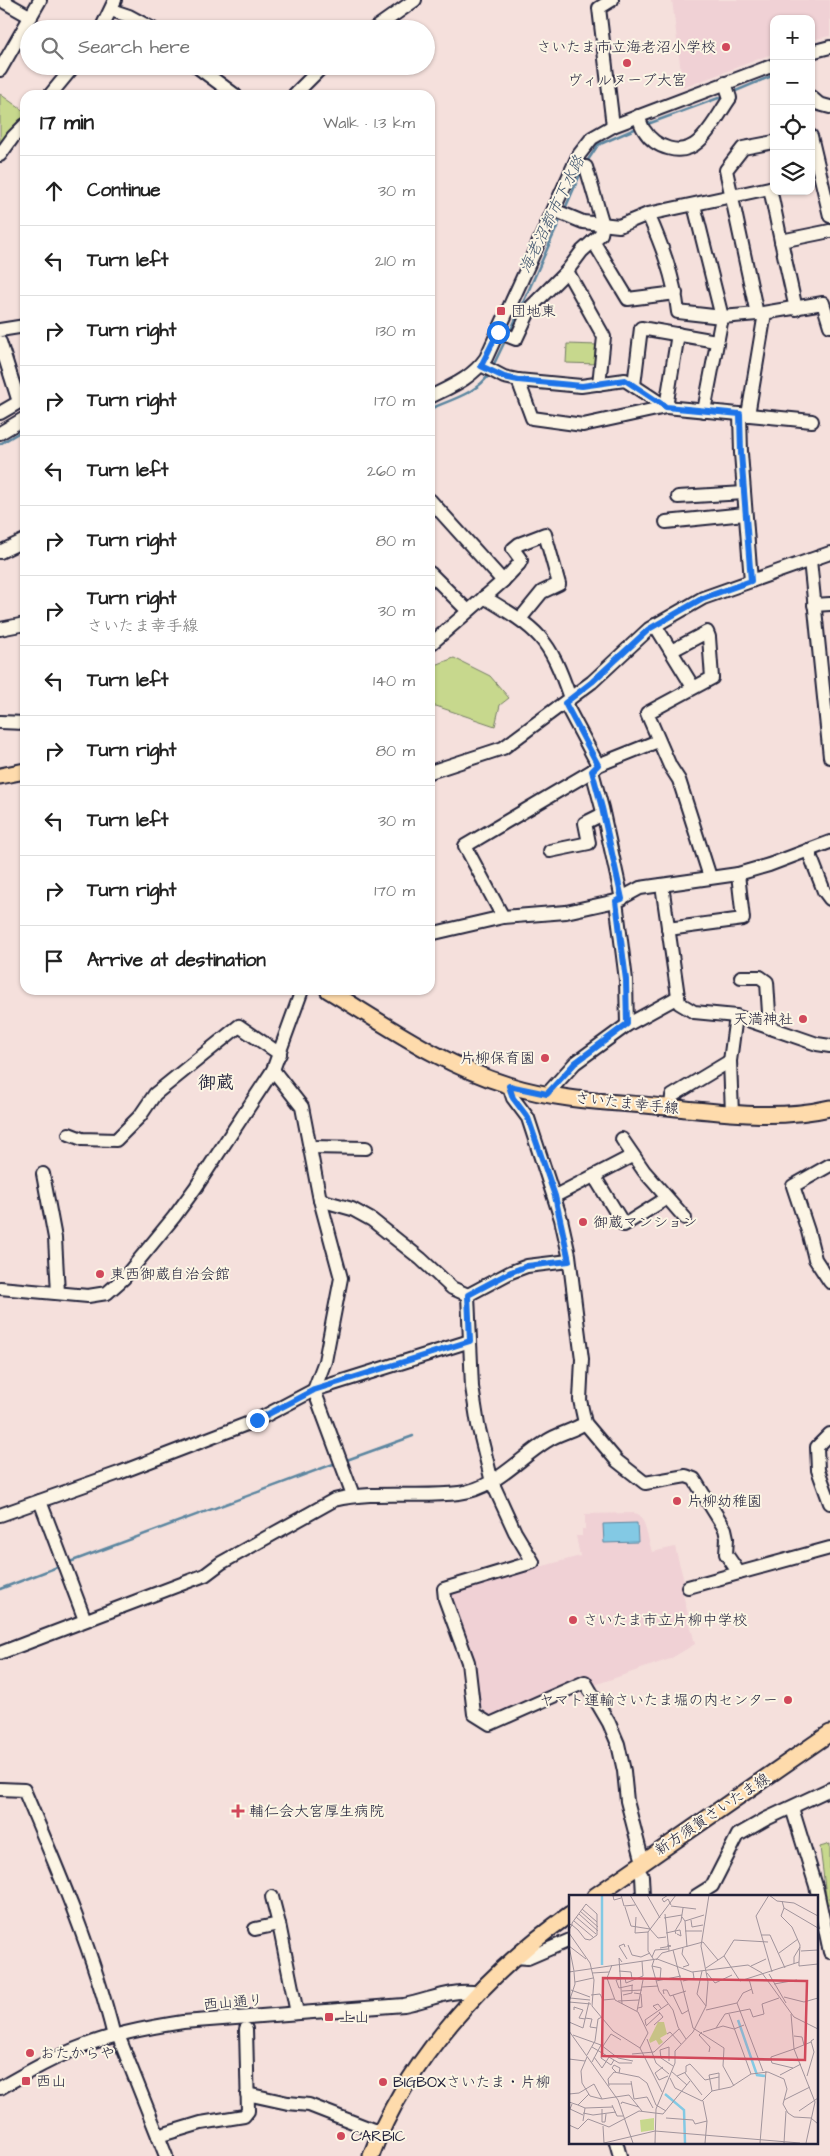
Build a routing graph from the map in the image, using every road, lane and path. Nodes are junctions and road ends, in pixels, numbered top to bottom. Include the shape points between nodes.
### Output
1 (0, 0) edge
2 (40, 0) edge
3 (612, 0) edge
4 (413, 1) edge
5 (113, 5) edge
6 (31, 17) junction
7 (29, 20) edge
8 (106, 20) edge
9 (137, 20) edge
10 (387, 20) edge
11 (20, 36) edge
12 (830, 47) edge
13 (815, 51) edge
14 (770, 66) edge
15 (0, 70) edge
16 (67, 75) edge
17 (208, 75) edge
18 (314, 75) edge
19 (725, 83) junction
20 (54, 90) edge
21 (228, 90) edge
22 (299, 90) edge
23 (815, 100) edge
24 (830, 107) edge
25 (638, 116) junction
26 (613, 126) junction
27 (20, 130) edge
28 (770, 143) edge
29 (814, 150) edge
30 (0, 155) edge
31 (586, 167) dead end
32 (821, 177) edge
33 (770, 188) edge
34 (773, 195) edge
35 (731, 197) junction
36 (694, 205) junction
37 (554, 210) junction
38 (648, 214) junction
39 (830, 216) edge
40 (603, 225) junction
41 (830, 231) edge
42 (593, 241) junction
43 (781, 241) junction
44 (567, 271) junction
45 (676, 293) junction
46 (826, 302) edge
47 (796, 309) junction
48 (761, 314) junction
49 (722, 317) junction
50 (830, 326) edge
51 (20, 327) edge
52 (0, 330) edge
53 (498, 332) junction
54 (678, 334) junction
55 (716, 341) junction
56 (0, 342) edge
57 (489, 369) junction
58 (518, 380) junction
59 (599, 384) junction
60 (634, 385) junction
61 (435, 394) edge
62 (666, 407) junction
63 (704, 411) junction
64 (0, 413) edge
65 (744, 414) junction
66 (20, 421) edge
67 (812, 421) dead end
68 (0, 432) edge
69 (744, 492) junction
70 (678, 497) dead end
71 (435, 506) edge
72 (745, 514) junction
73 (666, 522) dead end
74 (20, 542) edge
75 (0, 552) edge
76 (830, 553) edge
77 (810, 560) junction
78 (435, 578) edge
79 (503, 581) junction
80 (751, 581) junction
81 (484, 598) junction
82 (830, 604) edge
83 (814, 605) junction
84 (468, 611) junction
85 (520, 619) junction
86 (20, 625) edge
87 (655, 625) junction
88 (0, 629) edge
89 (435, 640) edge
90 (671, 651) junction
91 (693, 687) junction
92 (568, 700) junction
93 (0, 722) edge
94 (20, 723) edge
95 (658, 741) junction
96 (830, 757) edge
97 (595, 768) junction
98 (435, 770) edge
99 (20, 772) edge
100 (0, 776) edge
101 (603, 814) junction
102 (830, 842) edge
103 (808, 850) junction
104 (550, 851) dead end
105 (738, 874) junction
106 (710, 877) junction
107 (662, 885) junction
108 (830, 899) edge
109 (619, 900) junction
110 (503, 916) junction
111 (668, 929) junction
112 (435, 933) edge
113 (741, 977) dead end
114 (300, 995) edge
115 (336, 995) edge
116 (676, 998) junction
117 (736, 1016) junction
118 (627, 1024) junction
119 (770, 1028) junction
120 (830, 1046) edge
121 (280, 1054) junction
122 (730, 1061) junction
123 (273, 1070) junction
124 (509, 1086) junction
125 (547, 1094) junction
126 (670, 1107) junction
127 (830, 1108) edge
128 (732, 1114) junction
129 (70, 1134) dead end
130 (622, 1139) dead end
131 (310, 1147) junction
132 (366, 1148) dead end
133 (632, 1156) junction
134 (830, 1165) edge
135 (44, 1174) dead end
136 (594, 1176) junction
137 (555, 1196) junction
138 (667, 1198) junction
139 (320, 1200) junction
140 (685, 1218) dead end
141 (569, 1261) junction
142 (830, 1282) edge
143 (0, 1288) edge
144 (58, 1293) junction
145 (468, 1295) junction
146 (470, 1341) junction
147 (314, 1390) junction
148 (584, 1423) junction
149 (830, 1434) edge
150 (492, 1482) junction
151 (353, 1495) junction
152 (40, 1501) junction
153 (830, 1503) edge
154 (0, 1515) edge
155 (830, 1548) edge
156 (740, 1574) junction
157 (688, 1587) dead end
158 (85, 1620) junction
159 (0, 1653) edge
160 (830, 1733) edge
161 (0, 1789) edge
162 (830, 1789) edge
163 (792, 1808) junction
164 (640, 1864) junction
165 (596, 1895) edge
166 (643, 1895) edge
167 (698, 1895) edge
168 (818, 1895) edge
169 (818, 1895) edge
170 (272, 1897) dead end
171 (569, 1915) edge
172 (279, 1924) junction
173 (255, 1929) dead end
174 (569, 1940) edge
175 (830, 1952) edge
176 (515, 1957) junction
177 (480, 1993) junction
178 (297, 2013) junction
179 (246, 2029) dead end
180 (116, 2035) junction
181 (0, 2088) edge
182 (247, 2094) junction
183 (381, 2133) junction
184 (158, 2136) junction
185 (375, 2154) edge
186 (166, 2156) edge

1 - 6 street
2 - 6 street
3 - 26 street via 599,8
4 - 10 street
5 - 8 street
5 - 9 street
6 - 7 street
11 - 15 street
12 - 13 street
14 - 19 street
16 - 20 street
17 - 21 street
18 - 22 street
19 - 25 street
19 - 25 street via 730,98 699,142 689,148 671,150 660,145 645,132
23 - 24 street
25 - 26 street
26 - 37 street via 585,146
27 - 30 street
28 - 35 street via 743,148 726,170
29 - 32 street
31 - 40 street
32 - 39 street
33 - 35 street
34 - 43 street
35 - 36 street
35 - 48 street
36 - 38 street
36 - 49 street
37 - 40 street via 582,222
37 - 53 street
38 - 40 street via 619,226
38 - 45 street
40 - 42 street
41 - 43 street
42 - 44 street
42 - 45 street via 628,299
43 - 47 street
44 - 53 street via 537,299 516,339
44 - 59 street via 604,337
45 - 49 street via 678,312
46 - 47 street
46 - 50 street
47 - 48 street
48 - 49 street
48 - 65 street
49 - 55 street
51 - 52 street
53 - 57 street
54 - 55 street
54 - 60 street via 642,328
54 - 62 street
55 - 63 street
56 - 64 street via 20,402
57 - 58 street
57 - 61 street
58 - 59 street via 582,386
58 - 62 street via 532,418 583,425
59 - 60 street via 625,380
60 - 62 street
62 - 63 street
63 - 65 street
65 - 67 street
65 - 69 street
66 - 68 street
69 - 70 street
69 - 72 street
71 - 79 street
72 - 73 street
72 - 80 street
74 - 75 street
76 - 77 street
77 - 80 street
77 - 83 street
78 - 84 street
79 - 81 street
79 - 85 street via 520,564 521,560 513,549 545,534 559,584 542,592
80 - 87 street via 703,598
81 - 84 street
81 - 85 street
82 - 83 street
83 - 96 street
84 - 89 street
85 - 92 street via 550,648 558,663
86 - 88 street
87 - 90 street
87 - 92 street
90 - 91 street
90 - 91 street via 707,632 712,678
91 - 95 street via 647,713
92 - 97 street
92 - 98 street via 503,748
93 - 94 street
95 - 97 street
95 - 106 street via 679,780
97 - 101 street
97 - 110 street via 465,846
99 - 100 main road
101 - 104 street via 585,823 589,843
101 - 109 street
102 - 103 street
103 - 105 street
103 - 108 street
105 - 106 street
105 - 111 street via 742,919
106 - 107 street
107 - 109 street via 640,888
107 - 111 street
109 - 110 street via 566,912
109 - 118 street
110 - 112 street
111 - 116 street
113 - 119 street via 760,977 767,982
114 - 121 street
115 - 124 main road, さいたま幸手線 via 446,1061
116 - 117 street via 679,1004 694,1012
116 - 118 street
117 - 119 street
117 - 122 street
118 - 125 street via 575,1063
119 - 120 street
121 - 123 street
121 - 129 street via 239,1026 156,1094 116,1140 82,1139
122 - 126 street via 672,1096
122 - 128 street
123 - 131 street via 302,1108
123 - 144 street via 196,1187 124,1278 107,1293 88,1296
124 - 125 main road, さいたま幸手線
124 - 137 street via 513,1098 528,1118
125 - 126 main road, さいたま幸手線
126 - 128 main road, さいたま幸手線
127 - 128 main road, さいたま幸手線 via 787,1114
130 - 133 street
131 - 132 street
131 - 139 street
133 - 136 street
133 - 138 street
134 - 142 street via 793,1186 815,1259
135 - 144 street via 55,1238
136 - 137 street
136 - 138 street via 624,1225
137 - 141 street
138 - 140 street
139 - 145 street via 352,1209 372,1220 452,1288
139 - 147 street via 341,1278 325,1361
141 - 145 street via 527,1266
141 - 148 street via 582,1359 580,1400
143 - 144 street
145 - 146 street
146 - 147 street
146 - 150 street via 472,1387
147 - 151 street
147 - 152 street via 257,1420
148 - 150 street via 548,1440
148 - 156 street via 617,1461 645,1483 686,1476 694,1479 725,1529 726,1554
149 - 153 street via 817,1447 818,1470
150 - 151 street via 461,1493
150 - 164 street via 533,1562 444,1589 468,1662 474,1714 490,1724 584,1682 618,1744 627,1801 641,1855
151 - 158 street via 334,1500 205,1575
152 - 154 street
152 - 158 street
155 - 156 street
156 - 157 street
158 - 159 street
160 - 164 main road, 新方須賀さいたま線
161 - 180 street via 24,1790 63,1881
162 - 163 street
163 - 167 street via 738,1836 712,1886
163 - 169 street
164 - 165 main road, 新方須賀さいたま線
164 - 166 street
168 - 175 street
170 - 172 street
171 - 176 main road
172 - 173 street
172 - 178 street
174 - 176 street via 528,1958
176 - 177 main road
177 - 178 street, 西山通り via 464,1990 404,2005
177 - 183 main road via 414,2073
178 - 180 street, 西山通り via 183,2022
179 - 182 street
180 - 181 street, 西山通り via 62,2055
180 - 184 street
182 - 183 street via 309,2104
182 - 184 street via 248,2111 244,2116 201,2123
183 - 185 main road
184 - 186 street

